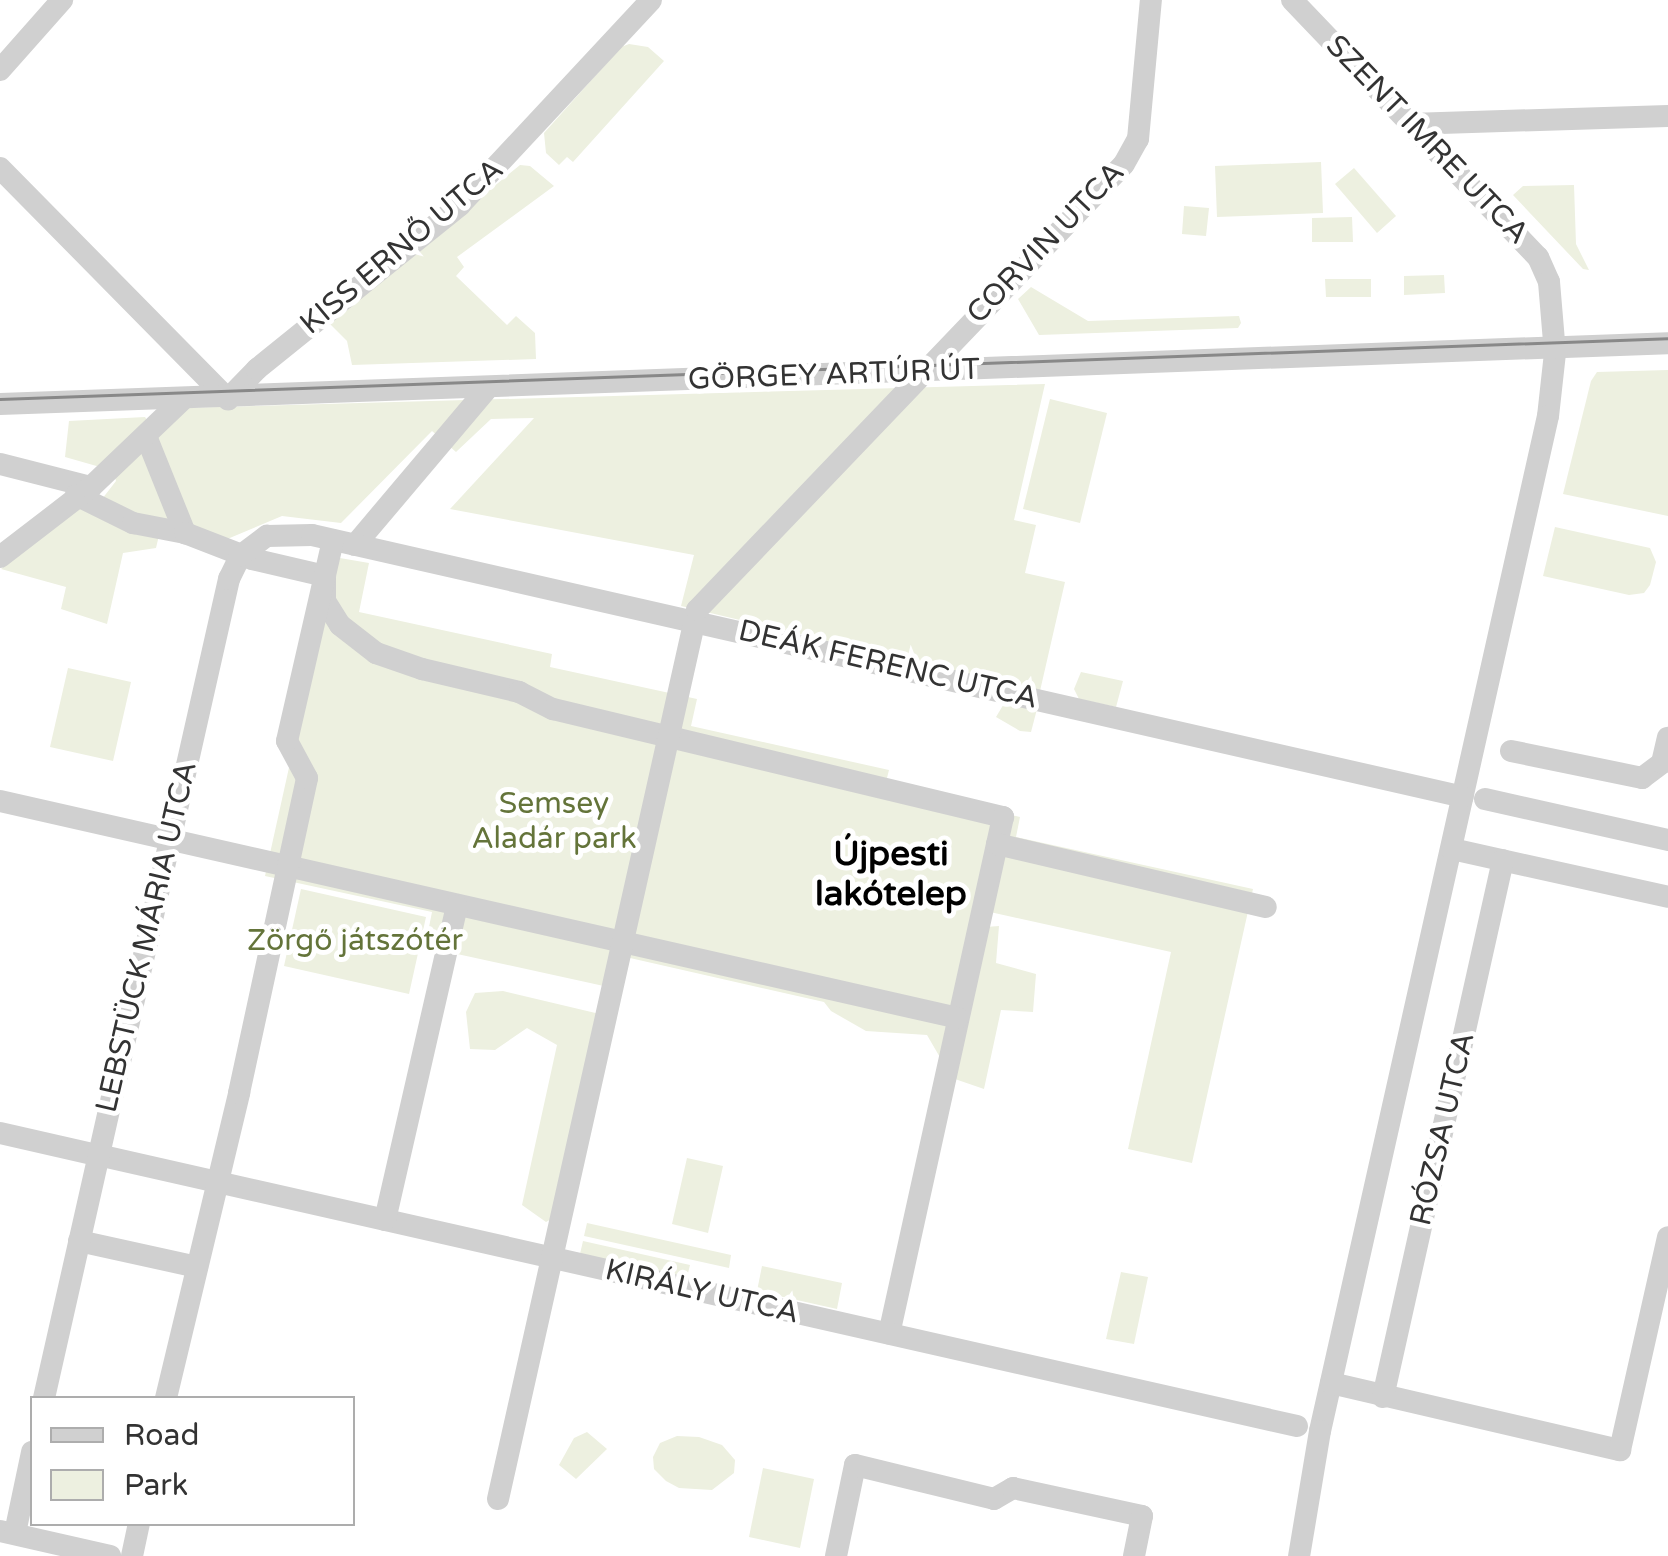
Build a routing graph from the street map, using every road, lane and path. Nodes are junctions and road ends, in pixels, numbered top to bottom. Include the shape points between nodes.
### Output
1 (62, 0) edge
2 (652, 0) edge
3 (1151, 0) edge
4 (1292, 0) edge
5 (0, 70) edge
6 (1668, 116) edge
7 (1410, 124) junction
8 (0, 168) edge
9 (1668, 344) edge
10 (1554, 347) junction
11 (925, 372) junction
12 (487, 388) junction
13 (228, 398) junction
14 (182, 400) junction
15 (0, 404) edge
16 (146, 436) junction
17 (0, 464) edge
18 (83, 491) junction
19 (185, 532) junction
20 (334, 540) junction
21 (240, 556) junction
22 (0, 557) edge
23 (325, 576) junction
24 (694, 622) junction
25 (668, 737) junction
26 (1668, 738) edge
27 (1511, 752) dead end
28 (1474, 798) junction
29 (1, 806) edge
30 (1668, 840) edge
31 (168, 841) junction
32 (997, 844) junction
33 (1452, 848) junction
34 (1503, 860) junction
35 (286, 867) junction
36 (1668, 897) edge
37 (457, 906) junction
38 (1266, 907) dead end
39 (624, 943) junction
40 (958, 1018) junction
41 (0, 1133) edge
42 (217, 1182) junction
43 (385, 1220) junction
44 (1668, 1237) edge
45 (79, 1241) junction
46 (550, 1258) junction
47 (197, 1267) junction
48 (890, 1334) junction
49 (1331, 1382) junction
50 (44, 1396) edge
51 (166, 1396) edge
52 (1383, 1397) junction
53 (1298, 1426) dead end
54 (30, 1458) edge
55 (498, 1499) dead end
56 (139, 1526) edge
57 (7, 1532) edge
58 (110, 1556) edge
59 (132, 1556) edge
60 (836, 1556) edge
61 (1134, 1556) edge
62 (1299, 1556) edge

1 - 5 street
2 - 13 street, KISS ERNŐ UTCA via 460,206
3 - 11 street, CORVIN UTCA via 1135,147
4 - 7 street, SZENT IMRE UTCA
6 - 7 street
7 - 10 street, SZENT IMRE UTCA via 1538,256 1549,282
8 - 13 street
9 - 10 street, GÖRGEY ARTÚR ÚT
10 - 11 street, GÖRGEY ARTÚR ÚT
10 - 28 street, RÓZSA UTCA via 1548,416
11 - 12 street, GÖRGEY ARTÚR ÚT
11 - 24 street, CORVIN UTCA via 697,610
12 - 13 street, GÖRGEY ARTÚR ÚT
12 - 20 street
13 - 14 street, GÖRGEY ARTÚR ÚT
14 - 15 street, GÖRGEY ARTÚR ÚT
14 - 16 street
16 - 18 street
16 - 19 street
17 - 18 street
18 - 19 street via 133,523
18 - 22 street
19 - 21 street
20 - 21 street via 277,532
20 - 23 street
20 - 24 street, DEÁK FERENC UTCA
21 - 23 street
21 - 31 street, LEBSTÜCK MÁRIA UTCA via 229,579
23 - 25 street via 330,612 376,652 519,692 553,709
23 - 35 street via 287,741 307,778
24 - 25 street
24 - 28 street, DEÁK FERENC UTCA
25 - 32 street via 1003,817
25 - 39 street
26 - 27 street via 1662,763 1642,778
28 - 30 street, DEÁK FERENC UTCA
28 - 33 street, RÓZSA UTCA
29 - 31 street
31 - 35 street
31 - 45 street, LEBSTÜCK MÁRIA UTCA
32 - 38 street
32 - 40 street
33 - 34 street
33 - 49 street, RÓZSA UTCA
34 - 36 street
34 - 52 street, RÓZSA UTCA
35 - 37 street
35 - 42 street
37 - 39 street
37 - 43 street
39 - 40 street
39 - 46 street
40 - 48 street
41 - 42 street, KIRÁLY UTCA
42 - 43 street, KIRÁLY UTCA
42 - 47 street
43 - 46 street, KIRÁLY UTCA
44 - 52 street via 1620,1450
45 - 47 street
45 - 50 street, LEBSTÜCK MÁRIA UTCA
46 - 48 street, KIRÁLY UTCA
46 - 55 street
47 - 51 street
48 - 53 street, KIRÁLY UTCA
49 - 52 street
49 - 62 street, RÓZSA UTCA
54 - 57 street
56 - 59 street
57 - 58 street
60 - 61 street via 855,1465 994,1499 1013,1488 1142,1516

